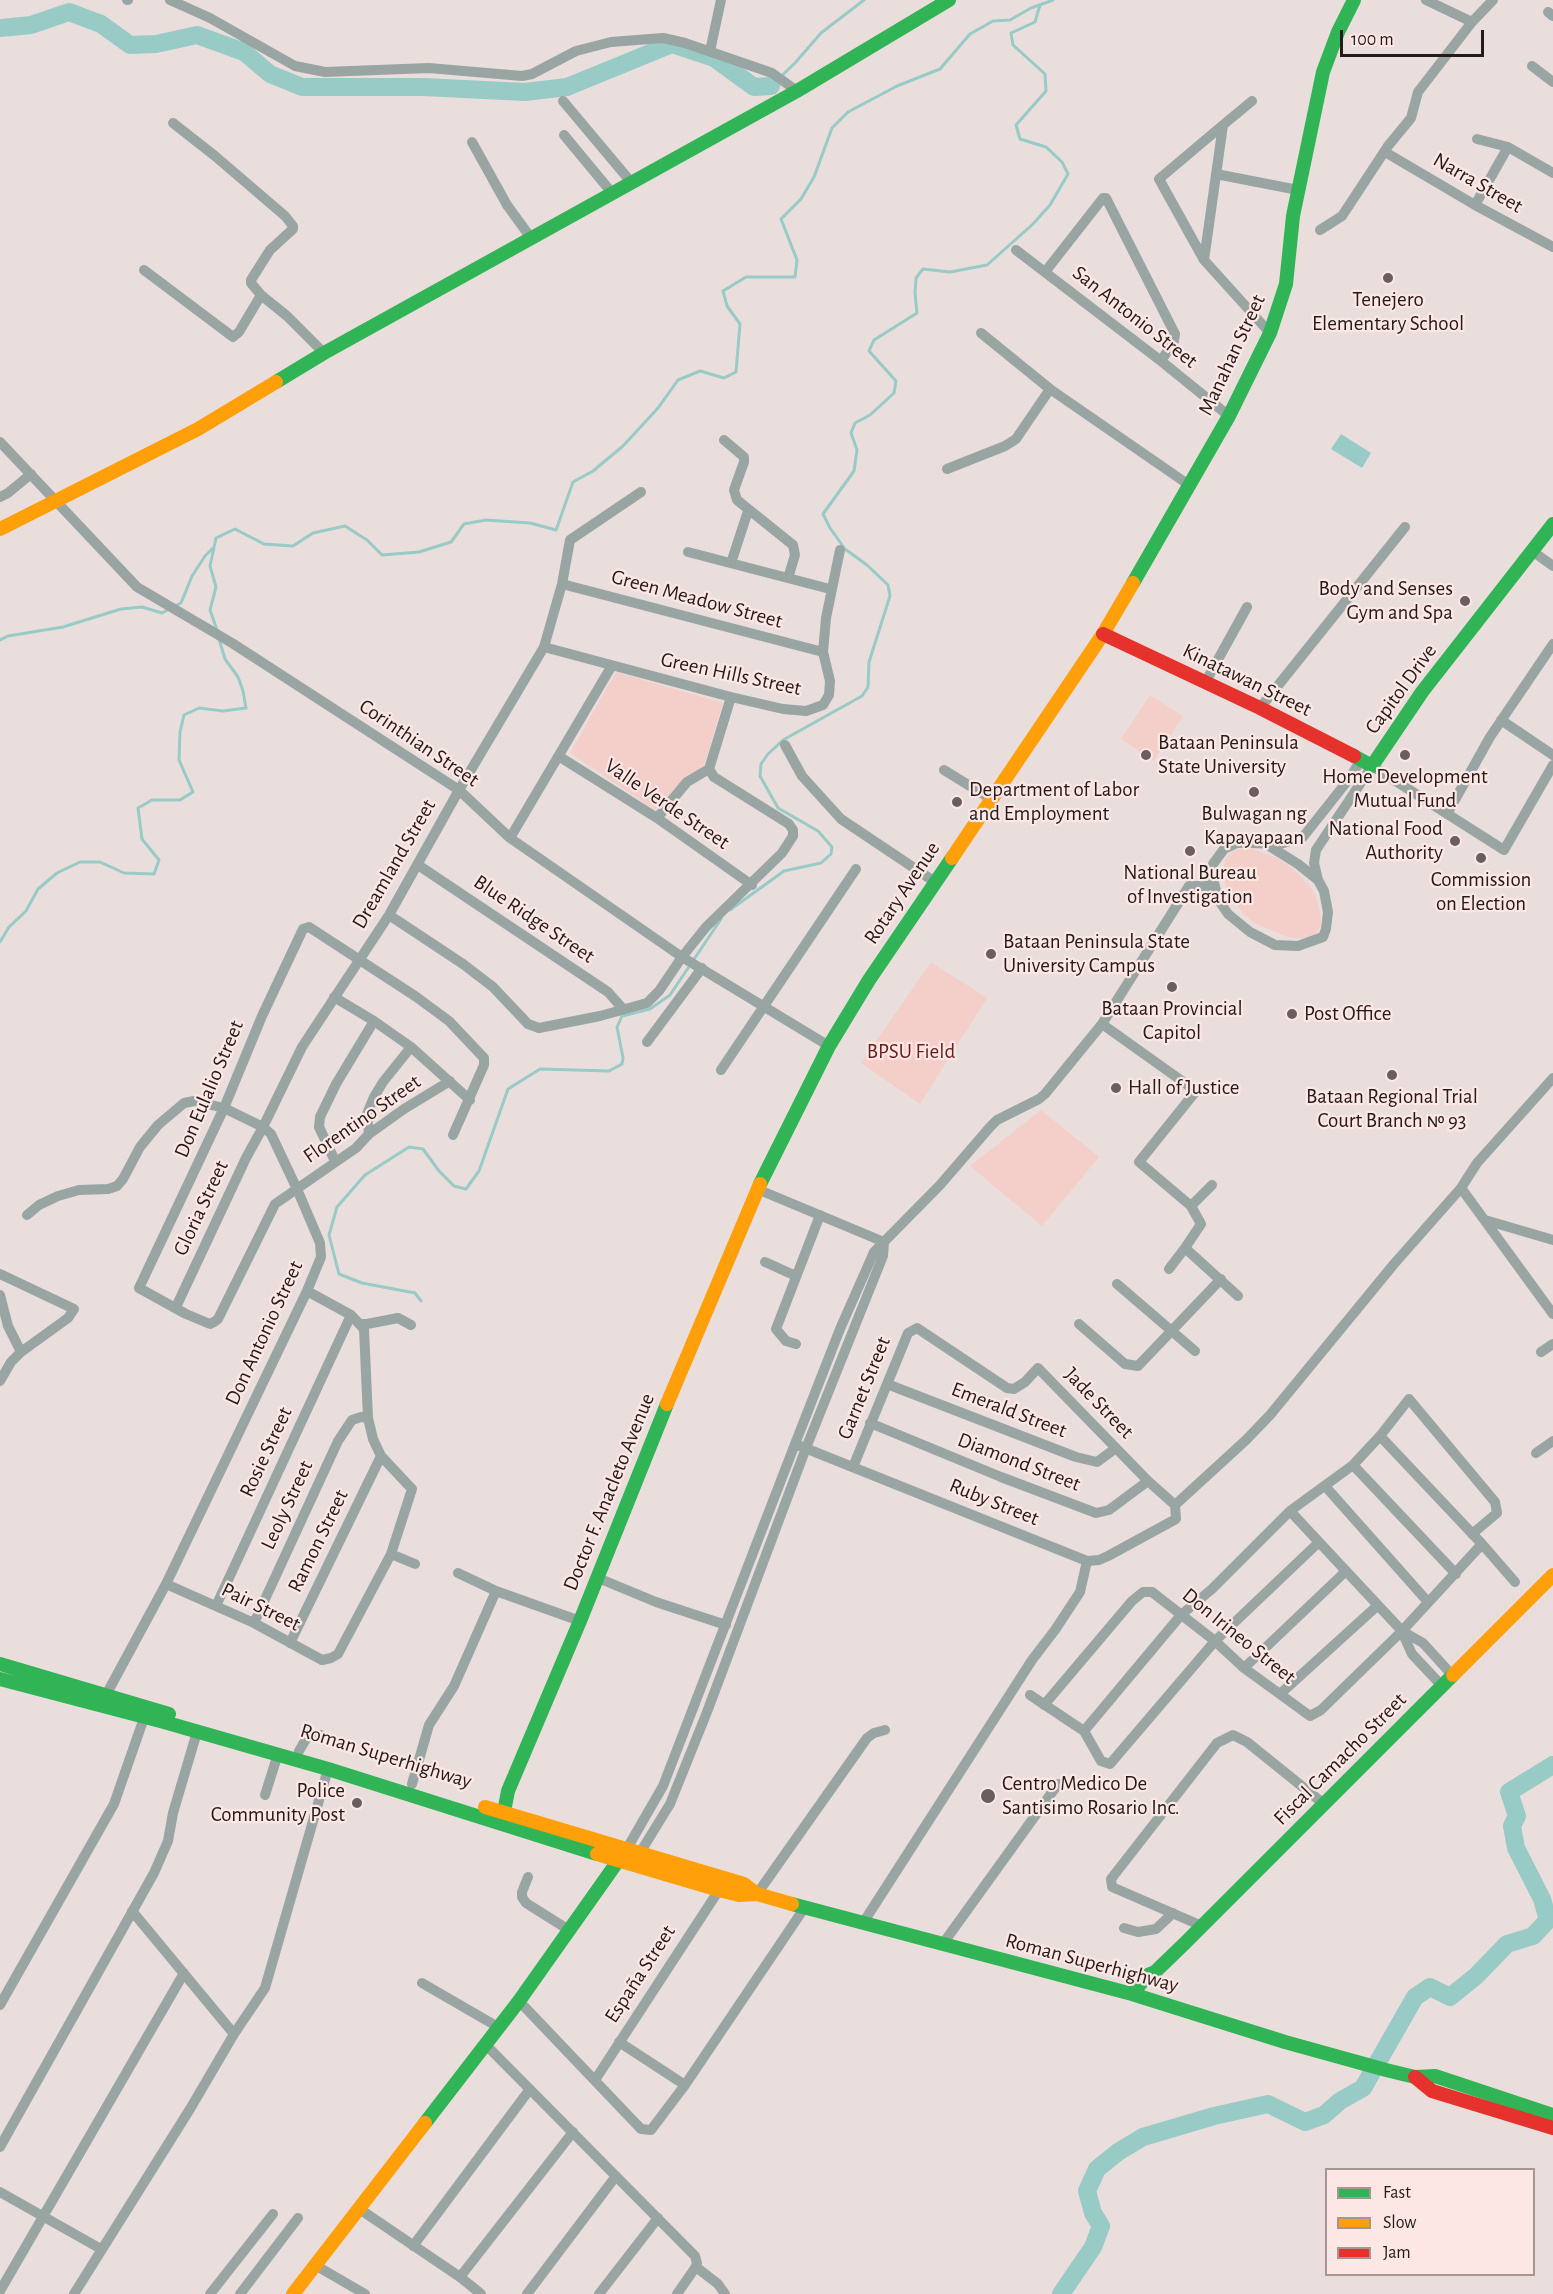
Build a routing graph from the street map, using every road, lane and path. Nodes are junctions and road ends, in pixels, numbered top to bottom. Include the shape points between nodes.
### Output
1 (170, 0) edge
2 (949, 0) edge
3 (1354, 0) edge
4 (1426, 0) edge
5 (1493, 0) edge
6 (722, 1) edge
7 (1472, 22) junction
8 (710, 51) junction
9 (1532, 66) dead end
10 (1553, 82) edge
11 (792, 87) junction
12 (563, 101) dead end
13 (1252, 101) dead end
14 (173, 123) dead end
15 (1223, 125) junction
16 (564, 135) dead end
17 (1478, 139) dead end
18 (472, 142) dead end
19 (1508, 147) junction
20 (1385, 152) junction
21 (1553, 173) edge
22 (1216, 174) junction
23 (631, 182) junction
24 (1298, 190) junction
25 (612, 193) junction
26 (1475, 205) junction
27 (1320, 230) dead end
28 (531, 238) junction
29 (1553, 247) edge
30 (1016, 250) dead end
31 (1204, 260) junction
32 (144, 270) dead end
33 (1045, 272) junction
34 (261, 295) junction
35 (981, 333) dead end
36 (1270, 333) junction
37 (324, 353) junction
38 (1161, 361) junction
39 (1050, 389) junction
40 (1229, 416) junction
41 (724, 440) dead end
42 (0, 442) edge
43 (947, 469) dead end
44 (30, 474) junction
45 (1189, 485) junction
46 (641, 492) dead end
47 (0, 497) edge
48 (57, 502) junction
49 (748, 511) junction
50 (1553, 524) edge
51 (1405, 527) dead end
52 (0, 529) edge
53 (840, 550) dead end
54 (1532, 551) junction
55 (688, 552) dead end
56 (731, 564) junction
57 (1553, 566) edge
58 (788, 578) junction
59 (562, 584) junction
60 (830, 589) junction
61 (1247, 607) dead end
62 (1103, 634) junction
63 (1553, 644) edge
64 (544, 647) junction
65 (823, 652) junction
66 (611, 667) junction
67 (1205, 683) junction
68 (730, 697) junction
69 (1260, 708) junction
70 (1501, 720) junction
71 (785, 745) dead end
72 (1553, 755) edge
73 (560, 757) junction
74 (1366, 763) junction
75 (1553, 765) edge
76 (709, 769) junction
77 (944, 770) dead end
78 (459, 790) junction
79 (991, 799) junction
80 (1447, 814) junction
81 (657, 818) junction
82 (510, 838) junction
83 (1266, 844) junction
84 (418, 865) junction
85 (856, 869) dead end
86 (1318, 880) junction
87 (935, 882) junction
88 (752, 885) junction
89 (1213, 886) junction
90 (389, 915) junction
91 (360, 960) junction
92 (693, 963) junction
93 (334, 997) junction
94 (765, 1007) junction
95 (623, 1010) junction
96 (374, 1021) junction
97 (1102, 1024) junction
98 (647, 1042) dead end
99 (829, 1046) junction
100 (411, 1047) junction
101 (721, 1070) dead end
102 (1553, 1078) edge
103 (450, 1082) junction
104 (470, 1100) junction
105 (224, 1108) junction
106 (263, 1127) junction
107 (369, 1134) junction
108 (453, 1135) dead end
109 (335, 1161) junction
110 (1212, 1185) dead end
111 (1461, 1188) junction
112 (297, 1189) junction
113 (758, 1189) junction
114 (1191, 1206) junction
115 (27, 1215) dead end
116 (820, 1215) junction
117 (1485, 1220) junction
118 (1553, 1240) edge
119 (884, 1242) junction
120 (1185, 1248) junction
121 (765, 1262) dead end
122 (1168, 1269) dead end
123 (796, 1276) junction
124 (0, 1277) edge
125 (1221, 1279) junction
126 (1117, 1284) dead end
127 (307, 1291) junction
128 (0, 1294) edge
129 (1238, 1296) dead end
130 (176, 1307) junction
131 (1553, 1314) edge
132 (351, 1315) junction
133 (361, 1323) junction
134 (1079, 1324) dead end
135 (411, 1325) dead end
136 (917, 1328) joint
137 (1172, 1331) junction
138 (796, 1344) dead end
139 (1553, 1344) edge
140 (1196, 1351) dead end
141 (21, 1352) junction
142 (1541, 1352) dead end
143 (0, 1381) edge
144 (886, 1384) junction
145 (368, 1418) junction
146 (870, 1424) junction
147 (1380, 1436) junction
148 (1553, 1441) edge
149 (795, 1444) junction
150 (806, 1448) junction
151 (1116, 1448) junction
152 (1536, 1453) dead end
153 (381, 1456) junction
154 (1353, 1465) junction
155 (853, 1467) junction
156 (1148, 1481) junction
157 (1325, 1486) junction
158 (1175, 1505) junction
159 (1290, 1511) junction
160 (1472, 1533) junction
161 (1318, 1543) junction
162 (1482, 1544) junction
163 (754, 1549) junction
164 (391, 1554) junction
165 (766, 1554) junction
166 (1088, 1561) junction
167 (415, 1564) dead end
168 (1346, 1572) junction
169 (458, 1573) dead end
170 (1456, 1574) junction
171 (1553, 1575) edge
172 (598, 1578) junction
173 (1515, 1582) dead end
174 (166, 1584) junction
175 (496, 1591) junction
176 (1428, 1602) junction
177 (216, 1606) junction
178 (1377, 1606) junction
179 (1181, 1616) junction
180 (580, 1621) junction
181 (254, 1623) junction
182 (726, 1625) junction
183 (1402, 1632) junction
184 (1215, 1641) junction
185 (290, 1643) junction
186 (0, 1664) edge
187 (1244, 1668) junction
188 (1453, 1676) junction
189 (0, 1679) edge
190 (1443, 1687) junction
191 (1280, 1694) junction
192 (106, 1695) junction
193 (1030, 1695) dead end
194 (1044, 1705) junction
195 (144, 1718) junction
196 (885, 1730) dead end
197 (1084, 1731) junction
198 (197, 1732) junction
199 (321, 1735) dead end
200 (299, 1751) junction
201 (278, 1754) junction
202 (328, 1769) junction
203 (412, 1784) junction
204 (1058, 1784) dead end
205 (265, 1795) dead end
206 (657, 1800) junction
207 (670, 1804) junction
208 (1324, 1804) junction
209 (503, 1818) junction
210 (634, 1851) junction
211 (624, 1863) junction
212 (528, 1877) dead end
213 (719, 1890) junction
214 (757, 1894) junction
215 (805, 1907) junction
216 (132, 1911) junction
217 (1173, 1913) junction
218 (863, 1923) junction
219 (1202, 1926) junction
220 (1124, 1928) dead end
221 (569, 1930) junction
222 (942, 1945) junction
223 (184, 1973) junction
224 (422, 1983) dead end
225 (1138, 1996) junction
226 (519, 2001) junction
227 (0, 2005) edge
228 (498, 2027) junction
229 (234, 2034) junction
230 (619, 2042) junction
231 (485, 2044) junction
232 (1414, 2077) junction
233 (595, 2080) junction
234 (685, 2085) junction
235 (530, 2089) junction
236 (1553, 2115) edge
237 (1553, 2128) edge
238 (573, 2133) junction
239 (0, 2147) edge
240 (616, 2176) junction
241 (0, 2192) edge
242 (358, 2208) junction
243 (273, 2214) dead end
244 (43, 2216) junction
245 (298, 2218) dead end
246 (658, 2218) junction
247 (413, 2246) junction
248 (101, 2249) junction
249 (315, 2265) junction
250 (696, 2266) junction
251 (460, 2277) junction
252 (0, 2291) edge
253 (74, 2294) edge
254 (210, 2294) edge
255 (240, 2294) edge
256 (293, 2294) edge
257 (365, 2294) edge
258 (482, 2294) edge
259 (526, 2294) edge
260 (599, 2294) edge
261 (677, 2294) edge
262 (725, 2294) edge

1 - 8 street via 296,66 325,72 429,68 522,76 576,51 611,42 663,38
2 - 11 main road
3 - 24 main road, Manahan Street via 1323,72
4 - 7 street
5 - 7 street
6 - 8 street
7 - 20 street via 1418,92 1411,118
8 - 11 street via 772,73
9 - 10 street
11 - 23 main road
12 - 23 street
13 - 15 street
14 - 34 street via 293,226 270,250 251,280
15 - 22 street
15 - 31 street via 1159,179
16 - 25 street
17 - 19 street
18 - 28 street via 507,206
19 - 21 street
19 - 26 street
20 - 26 street, Narra Street
20 - 27 street via 1342,216
22 - 24 street
22 - 31 street
23 - 25 main road
24 - 36 main road, Manahan Street via 1286,284
25 - 28 main road
26 - 29 street, Narra Street
28 - 37 main road
30 - 33 street, San Antonio Street
31 - 36 street
32 - 34 street via 232,337
33 - 38 street, San Antonio Street
33 - 38 street via 1106,198 1175,334
34 - 37 street
35 - 39 street
36 - 40 main road, Manahan Street
37 - 48 main road via 198,429
38 - 40 street, San Antonio Street
39 - 43 street via 1016,439
39 - 45 street
40 - 45 main road, Manahan Street
41 - 49 street via 744,457 734,490 737,500
42 - 44 street, Corinthian Street
44 - 47 street
44 - 48 street, Corinthian Street
45 - 62 main road, Manahan Street
46 - 59 street, Dreamland Street via 570,540
48 - 52 main road
48 - 78 street, Corinthian Street via 137,588 232,643
49 - 56 street
49 - 58 street via 793,545 795,555
50 - 54 main road, Capitol Drive
51 - 69 street
53 - 60 street, Green Hills Street
54 - 57 street
54 - 74 main road, Capitol Drive
55 - 56 street
56 - 58 street
58 - 60 street
59 - 64 street, Dreamland Street
59 - 65 street, Green Meadow Street
60 - 65 street, Green Hills Street
61 - 67 street
62 - 67 main road, Kinatawan Street
62 - 79 main road, Rotary Avenue
63 - 70 street
64 - 66 street, Green Hills Street
64 - 78 street, Dreamland Street
65 - 68 street, Green Hills Street via 830,681 823,705 806,711
66 - 68 street, Green Hills Street
66 - 73 street
67 - 69 main road, Kinatawan Street
68 - 76 street
69 - 74 main road, Kinatawan Street
70 - 72 street
70 - 80 street
71 - 87 street via 802,776 841,819
73 - 81 street, Valle Verde Street
73 - 82 street
74 - 80 street
74 - 83 street via 1303,837
74 - 86 street via 1316,850
75 - 80 street via 1504,850
76 - 81 street via 687,782
76 - 88 street via 714,777 793,830 782,853
77 - 79 street
78 - 82 street, Corinthian Street
78 - 84 street, Dreamland Street
79 - 87 main road, Rotary Avenue
81 - 88 street, Valle Verde Street
82 - 92 street, Corinthian Street
83 - 86 street
83 - 89 street via 1237,843 1224,849 1213,864
84 - 90 street, Dreamland Street
84 - 95 street, Blue Ridge Street via 608,992
85 - 94 street
86 - 89 street via 1327,901 1326,928 1323,937 1298,946 1275,945 1239,924 1228,914
87 - 99 main road, Rotary Avenue
88 - 92 street via 706,927
89 - 97 street via 1189,886
90 - 91 street, Dreamland Street
90 - 95 street via 493,987 528,1024 546,1028
91 - 93 street
91 - 104 street, Don Eulalio Street via 449,1021 484,1058
91 - 105 street, Don Eulalio Street via 309,927 303,929
92 - 94 street, Corinthian Street
92 - 95 street via 647,1003
92 - 98 street
93 - 96 street
93 - 106 street via 302,1047
94 - 99 street, Corinthian Street
94 - 101 street
96 - 100 street
96 - 109 street via 320,1117 319,1127
97 - 114 street via 1196,1091 1139,1162
97 - 119 street via 1045,1094 990,1126
99 - 113 main road, Rotary Avenue
100 - 103 street
100 - 107 street via 374,1097 367,1114
102 - 111 street via 1477,1163
103 - 104 street
103 - 107 street, Florentino Street
104 - 108 street
105 - 106 street
105 - 115 street via 194,1101 184,1103 140,1147 117,1186 58,1196
105 - 130 street, Don Eulalio Street via 139,1288
106 - 112 street, Don Antonio Street via 274,1138
106 - 130 street, Gloria Street
107 - 109 street, Florentino Street
109 - 112 street, Florentino Street
110 - 114 street
111 - 117 street
111 - 158 street via 1270,1415
112 - 127 street, Don Antonio Street via 320,1244 321,1257
112 - 130 street, Don Eulalio Street via 275,1204 218,1319 210,1324
113 - 116 street
113 - 172 main road, Doctor F. Anacleto Avenue
114 - 120 street via 1201,1224
116 - 119 street
116 - 123 street
117 - 118 street
117 - 131 street
119 - 149 street via 874,1252 840,1329
119 - 150 street via 883,1256
120 - 122 street
120 - 125 street
121 - 123 street
123 - 138 street via 776,1329 786,1341
124 - 141 street via 74,1309 68,1318
125 - 129 street
125 - 137 street
126 - 137 street
127 - 132 street
127 - 174 street, Don Antonio Street
128 - 141 street via 8,1326
132 - 133 street
132 - 177 street, Rosie Street
133 - 135 street via 398,1318
133 - 145 street via 366,1336
134 - 137 street via 1132,1367 1138,1366
136 - 144 street, Garnet Street via 908,1333
136 - 151 street, Jade Street via 1007,1388 1014,1389 1025,1382 1038,1368
137 - 140 street
139 - 142 street
141 - 143 street
144 - 146 street, Garnet Street
144 - 151 street, Emerald Street via 1097,1462
145 - 153 street
145 - 181 street, Leoly Street via 352,1420 342,1434
146 - 155 street, Garnet Street
146 - 156 street, Diamond Street via 1096,1513 1109,1510
147 - 154 street
147 - 160 street
147 - 160 street via 1409,1399 1495,1502 1497,1513
148 - 152 street
149 - 150 street, Ruby Street
149 - 163 street
150 - 155 street, Ruby Street
150 - 165 street
151 - 156 street, Jade Street
153 - 164 street via 412,1489
153 - 185 street, Ramon Street
154 - 157 street
154 - 170 street
155 - 166 street, Ruby Street
156 - 158 street, Jade Street
157 - 159 street
157 - 176 street
158 - 166 street via 1176,1519 1108,1556
159 - 161 street
159 - 179 street
160 - 162 street
161 - 168 street
161 - 184 street
162 - 170 street
162 - 173 street
163 - 165 street
163 - 182 street
164 - 167 street
164 - 185 street, Pair Street via 338,1654 322,1660
165 - 207 street
166 - 218 street via 1080,1592
168 - 178 street
168 - 187 street
169 - 175 street
170 - 176 street
171 - 188 main road, Fiscal Camacho Street
172 - 180 main road, Doctor F. Anacleto Avenue
172 - 182 street
174 - 177 street, Pair Street
174 - 192 street, Don Antonio Street
175 - 180 street
175 - 203 street via 454,1686 429,1725
176 - 183 street
177 - 181 street, Pair Street
178 - 183 street
178 - 191 street
179 - 184 street, Don Irineo Street
179 - 194 street, Don Irineo Street via 1152,1592 1143,1592
179 - 197 street
180 - 209 main road, Doctor F. Anacleto Avenue via 508,1791
181 - 185 street, Pair Street
182 - 206 street
183 - 188 street via 1423,1643
183 - 190 street via 1412,1654
183 - 191 street, Don Irineo Street via 1310,1716
184 - 187 street, Don Irineo Street
184 - 197 street via 1110,1764 1101,1761
186 - 192 main road, Roman Superhighway
187 - 191 street, Don Irineo Street
188 - 190 main road, Fiscal Camacho Street
189 - 195 main road, Roman Superhighway
190 - 208 main road, Fiscal Camacho Street
192 - 200 main road, Roman Superhighway
193 - 194 street
194 - 197 street
195 - 198 main road, Roman Superhighway
195 - 227 street via 114,1804
196 - 214 street via 867,1738
198 - 201 main road, Roman Superhighway
198 - 216 street via 168,1841
199 - 200 street via 309,1734
200 - 203 main road, Roman Superhighway
201 - 202 main road, Roman Superhighway
201 - 205 street
202 - 209 main road, Roman Superhighway
202 - 229 street via 266,1988
203 - 209 main road, Roman Superhighway
204 - 222 street
206 - 207 street
206 - 210 street
207 - 210 street
208 - 217 street via 1239,1738 1233,1735 1218,1743 1112,1879 1112,1887
208 - 219 main road, Fiscal Camacho Street
209 - 210 main road, Roman Superhighway
209 - 211 main road, Roman Superhighway
210 - 211 street
210 - 214 main road, Roman Superhighway via 744,1884
211 - 213 main road, Roman Superhighway
211 - 221 main road
212 - 221 street via 522,1892 526,1903
213 - 214 main road, Roman Superhighway
213 - 230 street, España Street
214 - 215 main road, Roman Superhighway
215 - 218 main road, Roman Superhighway
215 - 234 street
216 - 223 street
216 - 239 street
217 - 219 street
217 - 220 street via 1156,1929 1138,1932
218 - 222 main road, Roman Superhighway
219 - 225 main road, Fiscal Camacho Street via 1149,1976
221 - 226 main road
222 - 225 main road, Roman Superhighway
223 - 229 street
223 - 244 street
224 - 228 street
225 - 232 main road, Roman Superhighway
226 - 228 main road
226 - 233 street
228 - 231 main road
229 - 248 street
230 - 233 street, España Street
230 - 234 street
231 - 235 street
231 - 242 main road
232 - 236 main road, Roman Superhighway via 1435,2076
232 - 237 main road, Roman Superhighway via 1432,2091
233 - 234 street via 646,2131 651,2130
235 - 238 street
235 - 247 street
238 - 240 street
238 - 251 street
240 - 246 street
240 - 259 street
241 - 244 street
242 - 247 street
242 - 249 main road
243 - 254 street
244 - 248 street
244 - 252 street
245 - 255 street
246 - 250 street via 695,2256
246 - 260 street
247 - 251 street
248 - 253 street
249 - 256 main road
249 - 257 street
250 - 261 street
250 - 262 street
251 - 258 street

